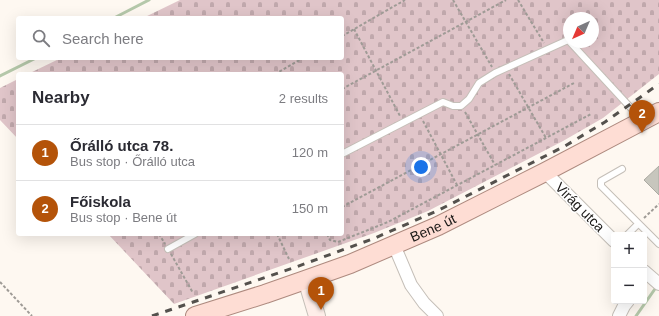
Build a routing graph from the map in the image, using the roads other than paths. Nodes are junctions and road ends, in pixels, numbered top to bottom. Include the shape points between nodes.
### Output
1 (563, 42) edge
2 (575, 48) edge
3 (659, 112) edge
4 (643, 121) junction
5 (344, 153) edge
6 (622, 169) dead end
7 (545, 172) junction
8 (638, 224) junction
9 (630, 232) edge
10 (191, 236) edge
11 (611, 238) edge
12 (659, 244) edge
13 (394, 245) junction
14 (168, 249) road end
15 (307, 283) junction
16 (626, 304) edge
17 (195, 316) edge
18 (317, 316) edge
19 (437, 316) edge
20 (619, 316) edge

1 - 5 lane via 495,73 479,83 461,106 443,102
2 - 4 lane
3 - 4 main road, Bene út
4 - 7 main road, Bene út
6 - 8 lane via 601,181 601,186
7 - 11 street, Virág utca
7 - 13 main road, Bene út via 438,226
8 - 9 lane
8 - 12 lane
10 - 14 lane
13 - 15 main road, Bene út
13 - 19 street via 411,285
15 - 17 main road, Bene út
15 - 18 street
16 - 20 street

